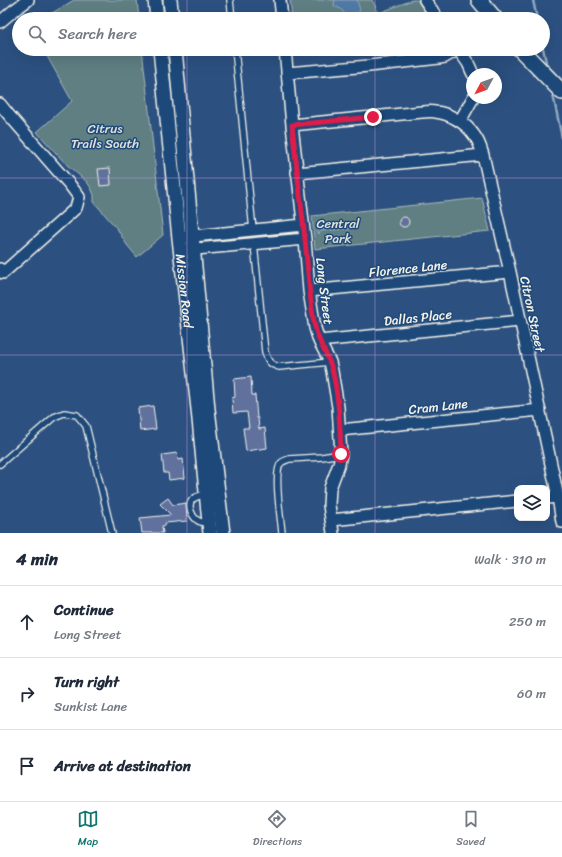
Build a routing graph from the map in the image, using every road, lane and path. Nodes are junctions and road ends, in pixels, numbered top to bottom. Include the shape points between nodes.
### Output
1 (28, 0) edge
2 (155, 0) edge
3 (170, 0) edge
4 (230, 0) edge
5 (280, 0) edge
6 (426, 0) edge
7 (479, 0) edge
8 (156, 12) edge
9 (171, 12) edge
10 (231, 12) edge
11 (281, 12) edge
12 (434, 12) edge
13 (488, 12) edge
14 (0, 22) edge
15 (161, 56) edge
16 (176, 56) edge
17 (236, 56) edge
18 (286, 56) edge
19 (447, 56) edge
20 (463, 56) edge
21 (527, 56) edge
22 (470, 68) edge
23 (287, 73) junction
24 (562, 92) edge
25 (0, 104) edge
26 (470, 104) edge
27 (460, 121) junction
28 (292, 125) junction
29 (483, 155) junction
30 (297, 174) junction
31 (303, 225) junction
32 (253, 230) junction
33 (192, 236) junction
34 (305, 239) junction
35 (254, 244) junction
36 (184, 246) junction
37 (2, 271) edge
38 (510, 272) junction
39 (310, 291) junction
40 (520, 321) junction
41 (319, 341) junction
42 (330, 362) junction
43 (540, 410) junction
44 (340, 430) junction
45 (341, 454) junction
46 (0, 464) edge
47 (207, 494) junction
48 (552, 497) edge
49 (514, 501) edge
50 (331, 520) junction
51 (562, 522) edge
52 (210, 528) edge
53 (112, 533) edge
54 (223, 533) edge
55 (282, 533) edge
56 (333, 533) edge

1 - 14 street
2 - 8 street
3 - 9 street
4 - 10 lane
5 - 11 street
6 - 12 street
7 - 13 main road
15 - 36 street, Mission Road
16 - 33 street, Mission Road
17 - 32 lane
18 - 23 street, Long Street
19 - 23 street
20 - 22 street
21 - 24 main road
23 - 28 street, Long Street
25 - 37 street via 79,197 76,208
26 - 27 street
27 - 28 street via 446,114 422,112
27 - 29 street, Citron Street via 474,135
28 - 30 street, Long Street
29 - 30 street
29 - 38 street, Citron Street
30 - 31 street, Long Street
31 - 32 street
31 - 34 street, Long Street
32 - 33 street
32 - 35 street
33 - 36 street, Mission Road
34 - 35 street
34 - 39 street, Long Street
35 - 36 street
35 - 42 lane via 265,352 268,360 279,367
36 - 47 street, Mission Road
36 - 54 street, Mission Road
38 - 39 street, Florence Lane
38 - 40 street, Citron Street
39 - 41 street, Long Street
40 - 41 street, Dallas Place
40 - 43 street, Citron Street
41 - 42 street, Long Street
42 - 44 street, Long Street
43 - 44 street, Cram Lane
43 - 48 street, Citron Street
44 - 45 street, Long Street
45 - 50 street, Long Street via 330,488
45 - 55 lane via 290,459 280,463 277,486
46 - 53 lane via 54,417 64,414 77,415 86,426
47 - 52 street, Mission Road
47 - 52 lane via 192,500 190,509 198,521
48 - 51 street, Citron Street
49 - 50 street
50 - 56 street, Long Street

